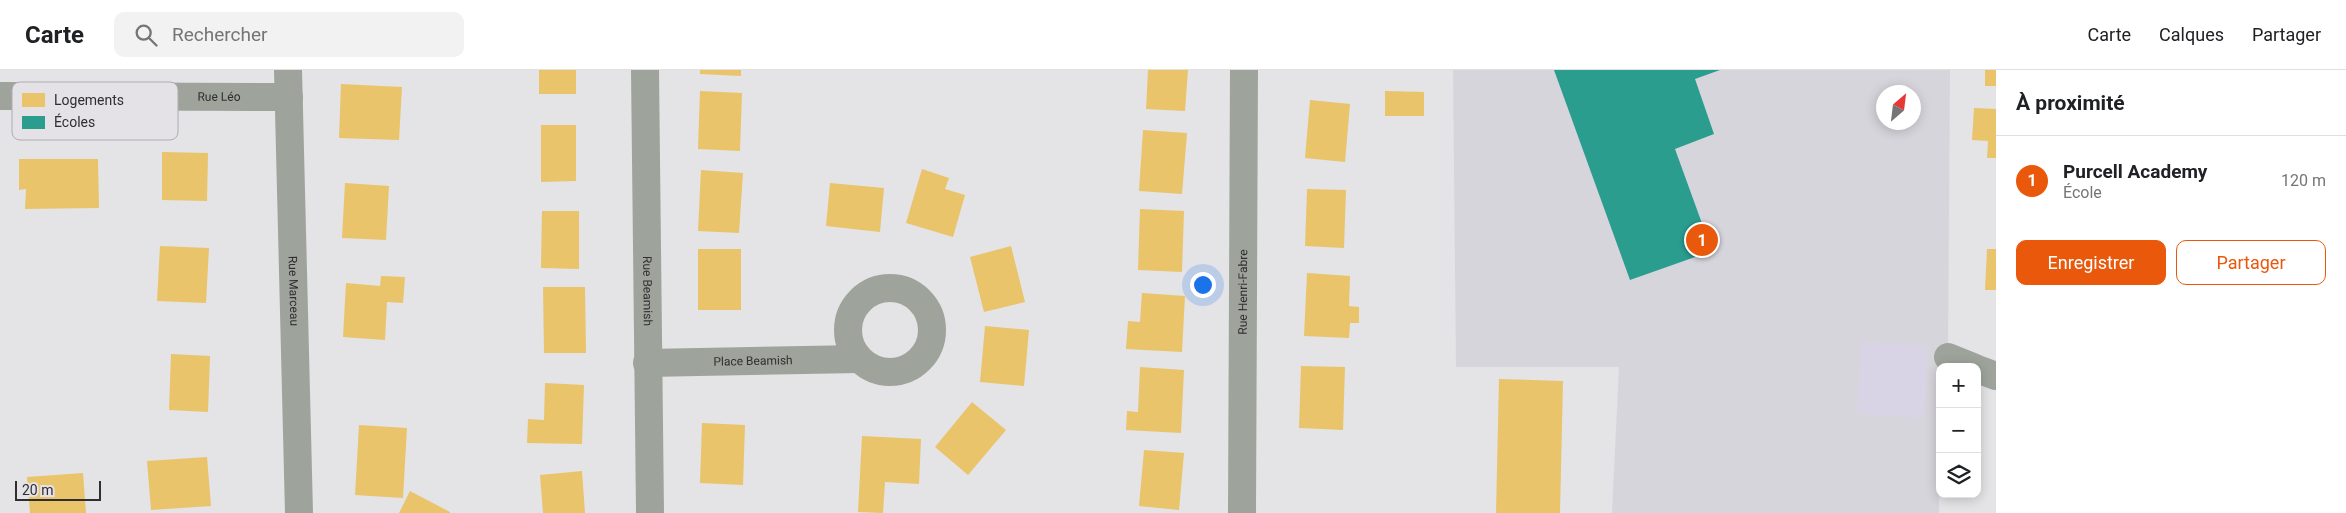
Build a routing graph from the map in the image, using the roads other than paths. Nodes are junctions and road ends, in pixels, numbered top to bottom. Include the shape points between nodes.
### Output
1 (288, 70) edge
2 (645, 70) edge
3 (1244, 70) edge
4 (178, 97) edge
5 (289, 97) junction
6 (1948, 357) dead end
7 (859, 360) dead end
8 (647, 363) junction
9 (1963, 363) edge
10 (1981, 370) edge
11 (1996, 376) edge
12 (299, 513) edge
13 (650, 513) edge
14 (1242, 513) edge

1 - 5 street, Rue Marceau
2 - 8 street, Rue Beamish
3 - 14 street, Rue Henri-Fabre
4 - 5 street, Rue Léo
5 - 12 street, Rue Marceau
6 - 9 street
7 - 8 street, Place Beamish
8 - 13 street, Rue Beamish
10 - 11 street

